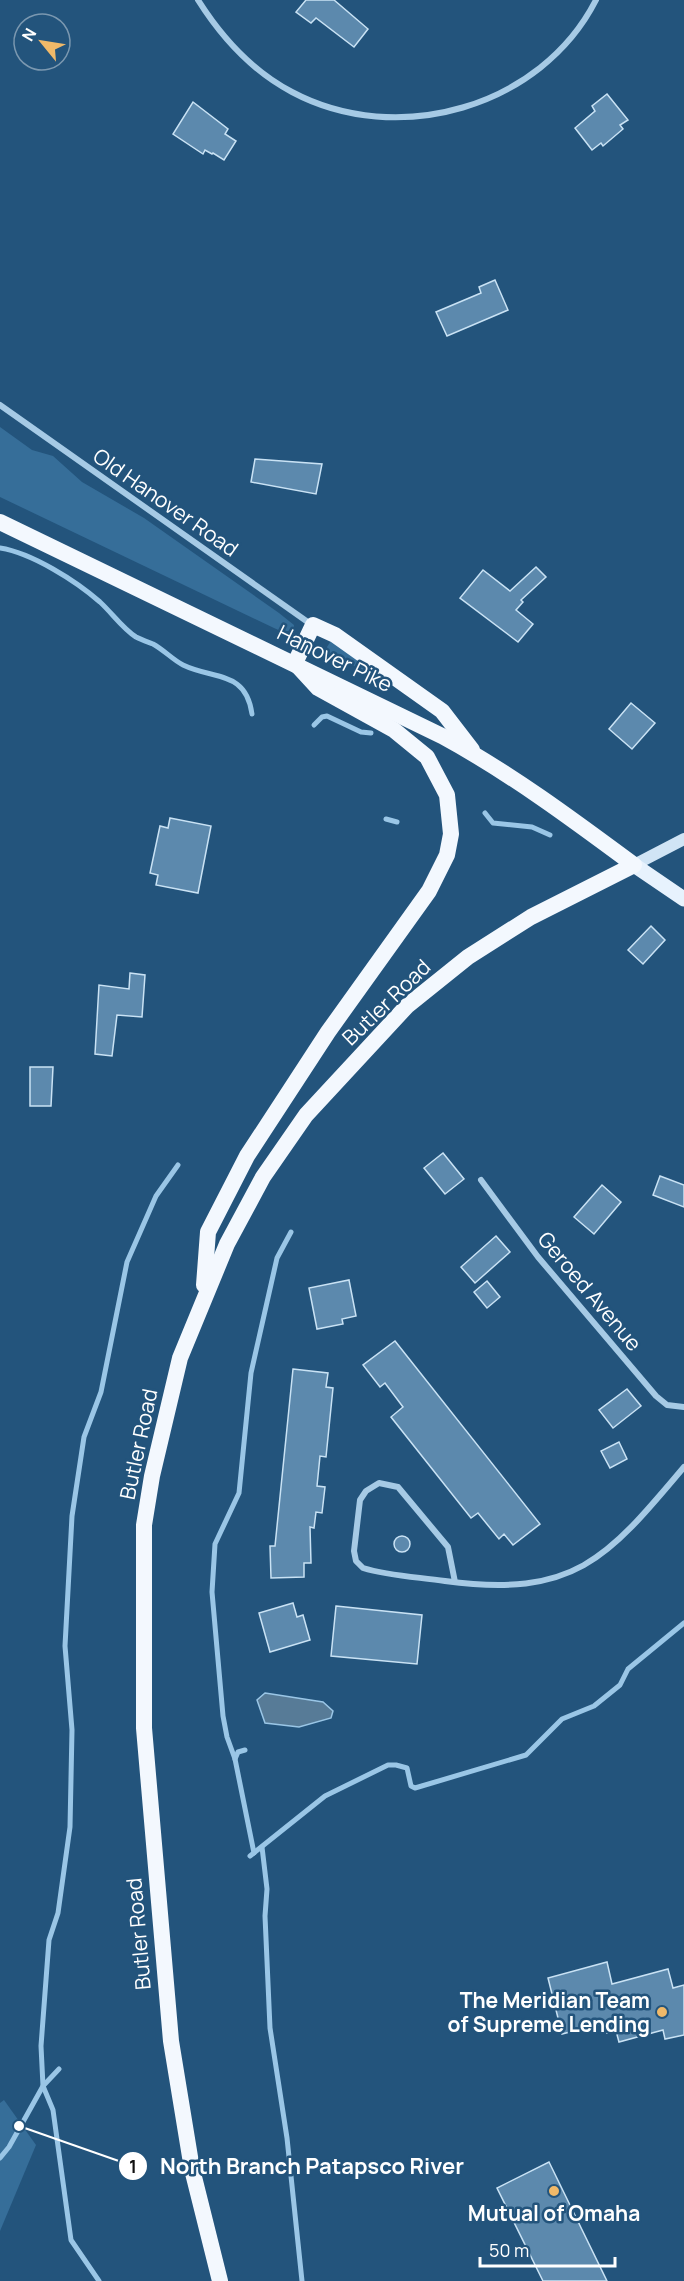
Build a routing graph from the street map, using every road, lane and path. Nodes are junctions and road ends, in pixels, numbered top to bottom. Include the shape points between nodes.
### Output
1 (198, 0) edge
2 (596, 0) edge
3 (0, 405) edge
4 (0, 522) edge
5 (313, 625) junction
6 (295, 663) junction
7 (477, 755) junction
8 (684, 839) edge
9 (634, 865) junction
10 (684, 899) edge
11 (481, 1180) dead end
12 (202, 1301) junction
13 (684, 1407) edge
14 (684, 1467) edge
15 (455, 1582) junction
16 (220, 2281) edge

1 - 2 street via 237,52 290,91 322,105 359,114 411,118 464,108 519,83 561,47
3 - 5 street, Old Hanover Road
4 - 6 highway, Hanover Pike
5 - 6 highway
5 - 7 highway via 335,635 441,711
6 - 7 highway, Hanover Pike
6 - 12 highway via 318,688 394,730 427,757 447,795 451,834 447,855 429,891 328,1032 247,1156 208,1232
7 - 9 highway, Hanover Pike
8 - 9 main road, Butler Road
9 - 10 main road
9 - 12 highway, Butler Road via 531,917 468,957 407,1006 306,1115 263,1177
11 - 13 street, Geroed Avenue via 538,1257 656,1396 667,1405
12 - 16 highway, Butler Road via 176,1374 144,1525 143,1671 148,1782 171,2042 190,2159
14 - 15 street via 631,1530 587,1564 558,1576 511,1586
15 - 15 street via 375,1572 356,1561 360,1500 366,1491 379,1482 398,1486 448,1547

